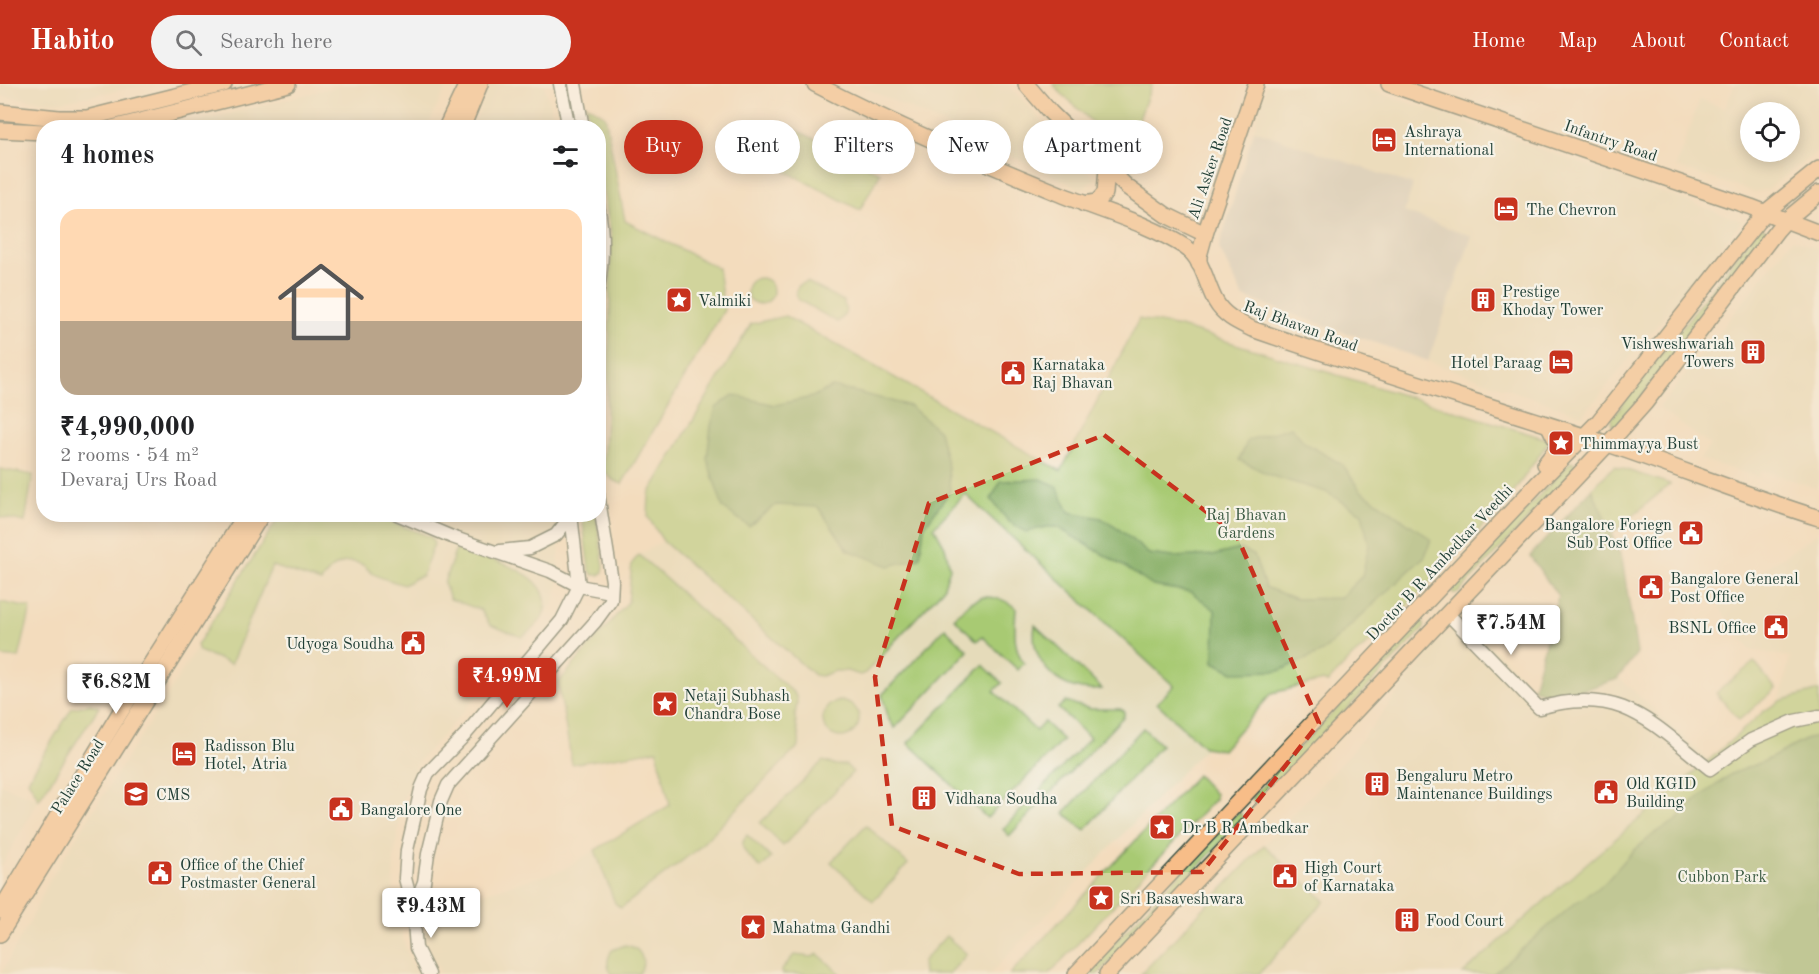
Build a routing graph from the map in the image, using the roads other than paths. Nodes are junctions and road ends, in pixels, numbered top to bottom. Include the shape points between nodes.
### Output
1 (224, 84) edge
2 (288, 84) edge
3 (455, 84) edge
4 (467, 84) edge
5 (480, 84) edge
6 (560, 84) edge
7 (575, 84) edge
8 (815, 84) edge
9 (1026, 84) edge
10 (1256, 84) edge
11 (1389, 84) edge
12 (0, 112) edge
13 (144, 120) edge
14 (439, 120) edge
15 (450, 120) edge
16 (465, 120) edge
17 (567, 120) edge
18 (582, 120) edge
19 (1058, 120) edge
20 (0, 130) edge
21 (36, 132) edge
22 (1819, 169) edge
23 (1107, 174) edge
24 (1113, 174) edge
25 (1819, 193) edge
26 (1084, 204) junction
27 (1766, 212) junction
28 (1785, 221) junction
29 (1819, 233) edge
30 (1205, 234) junction
31 (1199, 264) junction
32 (1549, 426) junction
33 (1585, 437) junction
34 (1608, 444) junction
35 (1540, 481) junction
36 (1819, 508) edge
37 (1791, 509) junction
38 (1819, 518) edge
39 (241, 522) edge
40 (257, 522) edge
41 (416, 522) edge
42 (566, 522) edge
43 (572, 522) edge
44 (603, 522) edge
45 (495, 552) junction
46 (579, 586) junction
47 (1440, 588) junction
48 (611, 592) junction
49 (1421, 607) junction
50 (1448, 613) junction
51 (1819, 716) edge
52 (72, 805) junction
53 (413, 909) junction
54 (0, 911) edge
55 (0, 934) edge
56 (429, 974) edge
57 (1076, 974) edge
58 (1107, 974) edge

1 - 12 main road via 87,118
2 - 13 main road
3 - 14 main road
4 - 15 main road
5 - 16 main road
6 - 17 street
7 - 18 street
8 - 26 main road, Raj Bhavan Road via 936,143
9 - 19 main road
10 - 30 main road, Ali Asker Road
11 - 27 main road, Infantry Road
20 - 21 main road
22 - 27 main road, Doctor B R Ambedkar Veedhi
23 - 26 main road via 1105,193 1097,202
24 - 30 main road via 1166,215
25 - 28 main road
26 - 31 main road, Raj Bhavan Road via 1176,242 1192,252
27 - 28 main road, Infantry Road
27 - 33 main road, Doctor B R Ambedkar Veedhi
28 - 29 main road, Infantry Road
28 - 34 main road via 1645,403
30 - 31 main road, Ali Asker Road
31 - 32 main road, Raj Bhavan Road via 1217,303 1230,318 1252,329
32 - 33 main road, Raj Bhavan Road
32 - 35 main road via 1559,446 1544,465
33 - 34 main road, Raj Bhavan Road
33 - 35 main road, Doctor B R Ambedkar Veedhi
34 - 37 main road, Raj Bhavan Road
34 - 50 main road
35 - 47 main road, Doctor B R Ambedkar Veedhi
36 - 37 main road
37 - 38 main road, Raj Bhavan Road
39 - 52 main road, Palace Road
40 - 52 main road, Palace Road
41 - 45 street
42 - 45 street via 556,535 530,548
43 - 46 street
44 - 48 street
45 - 46 street via 550,571
46 - 48 street
46 - 53 street via 562,620 428,773 407,850 406,885
47 - 49 main road, Doctor B R Ambedkar Veedhi
47 - 50 main road
48 - 53 street via 611,600 595,622 448,786 441,801 424,882
49 - 50 main road
49 - 57 main road, Doctor B R Ambedkar Veedhi
50 - 51 street via 1539,708 1581,700 1625,707 1710,770 1751,740
50 - 58 main road
52 - 54 main road, Palace Road
52 - 55 main road, Palace Road
53 - 56 street via 416,948

